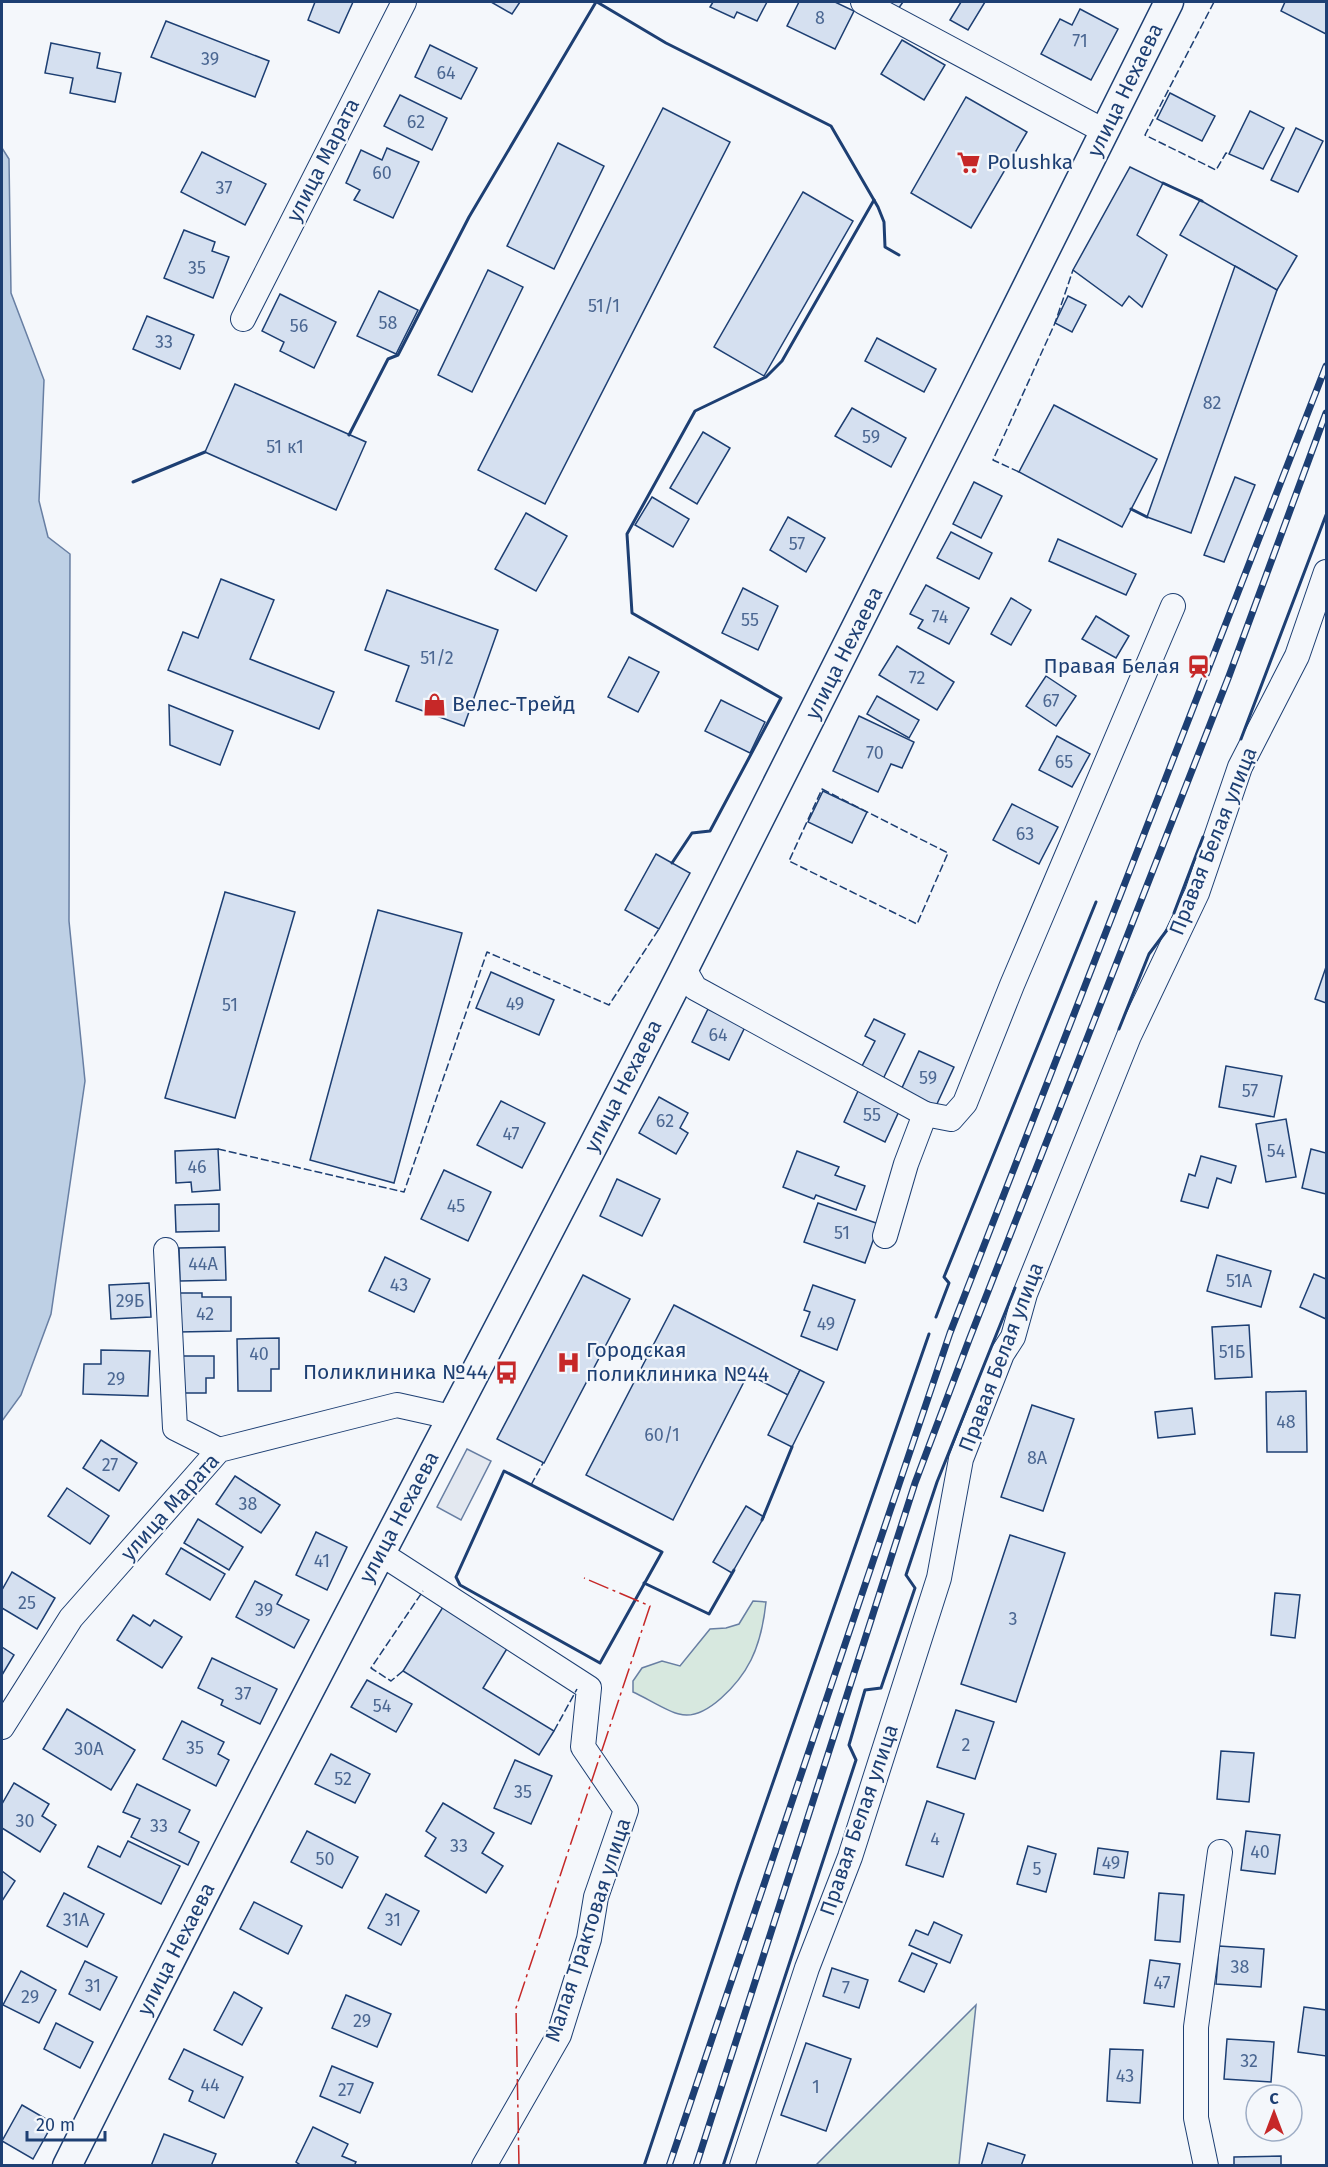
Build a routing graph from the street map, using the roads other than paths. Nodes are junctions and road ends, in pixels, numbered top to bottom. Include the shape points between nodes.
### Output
1 (404, 2) edge
2 (863, 2) edge
3 (1169, 2) edge
4 (1104, 131) junction
5 (243, 319) dead end
6 (1326, 572) edge
7 (1173, 606) dead end
8 (684, 969) junction
9 (926, 1114) junction
10 (885, 1236) dead end
11 (166, 1250) dead end
12 (451, 1417) junction
13 (219, 1450) junction
14 (380, 1553) junction
15 (2, 1727) edge
16 (1220, 1852) dead end
17 (67, 2166) edge
18 (484, 2166) edge
19 (741, 2166) edge
20 (1206, 2166) edge

1 - 5 street, улица Марата
2 - 4 street
3 - 4 street, улица Нехаева
4 - 8 street, улица Нехаева
6 - 19 street, Правая Белая улица via 1297,656 1240,767 1197,893 1129,1036 961,1459 939,1578 850,1857 807,1968
7 - 9 street via 965,1103 951,1119
8 - 9 street via 695,988
8 - 12 street, улица Нехаева
9 - 10 street via 906,1164
11 - 13 street via 175,1428
12 - 13 street, улица Марата via 397,1405
12 - 14 street, улица Нехаева
13 - 15 street, улица Марата via 71,1618
14 - 17 street, улица Нехаева
14 - 18 street, Малая Трактовая улица via 589,1688 583,1747 626,1810 596,1897 589,1939 559,2035
16 - 20 street via 1196,2027 1196,2118

